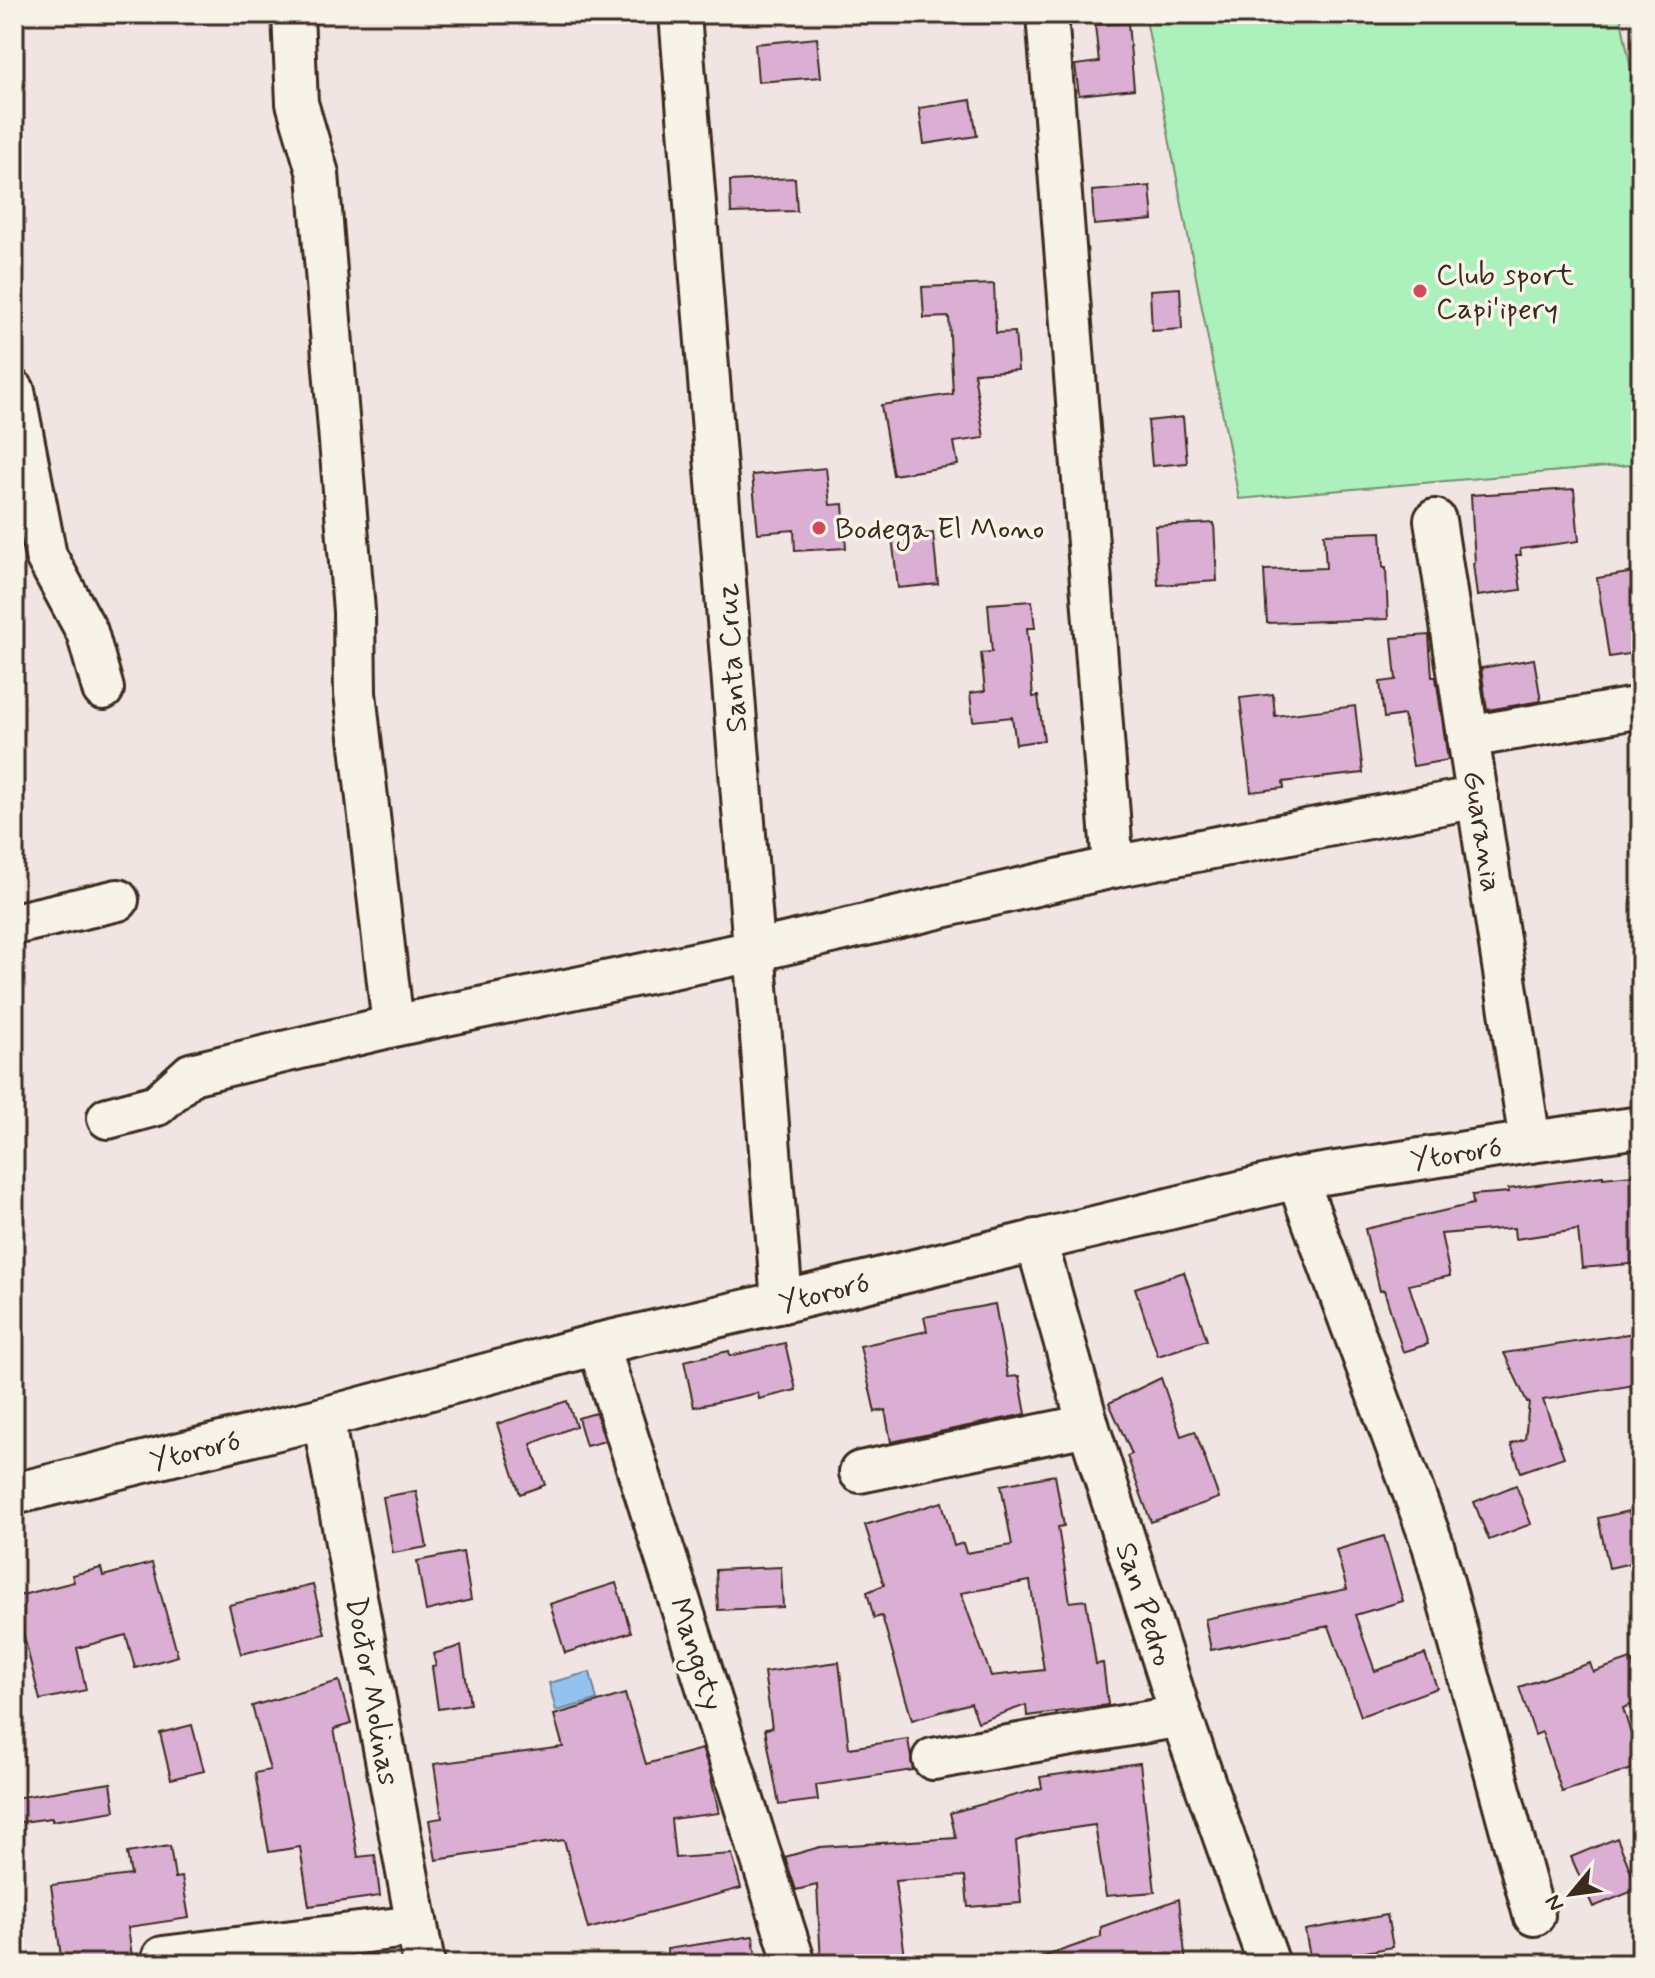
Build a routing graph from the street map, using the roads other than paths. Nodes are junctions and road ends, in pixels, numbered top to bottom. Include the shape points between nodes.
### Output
1 (293, 14) edge
2 (680, 14) edge
3 (1047, 14) edge
4 (14, 391) edge
5 (1435, 520) dead end
6 (103, 689) dead end
7 (1641, 707) edge
8 (1468, 737) junction
9 (1478, 797) junction
10 (1113, 867) junction
11 (118, 900) dead end
12 (14, 924) edge
13 (754, 951) junction
14 (393, 1026) junction
15 (108, 1118) dead end
16 (1641, 1127) edge
17 (1530, 1142) junction
18 (1297, 1178) junction
19 (1036, 1240) junction
20 (782, 1302) junction
21 (598, 1344) junction
22 (323, 1418) junction
23 (1088, 1425) junction
24 (860, 1472) dead end
25 (14, 1494) edge
26 (1181, 1716) junction
27 (933, 1759) dead end
28 (1534, 1915) dead end
29 (420, 1945) edge
30 (163, 1957) dead end
31 (795, 1964) edge
32 (1269, 1964) edge

1 - 14 street via 297,103 318,174 354,611 355,693
2 - 13 street, Santa Cruz
3 - 10 street
4 - 6 street via 46,556 87,632
5 - 8 street, Guarania
7 - 8 street
8 - 9 street, Guarania
9 - 10 street
9 - 17 street, Guarania
10 - 13 street
11 - 12 street
13 - 14 street
13 - 20 street, Santa Cruz
14 - 15 street via 191,1074 157,1105
16 - 17 street, Ytororó
17 - 18 street, Ytororó
18 - 19 street, Ytororó
18 - 28 street via 1433,1545
19 - 20 street, Ytororó
19 - 23 street, San Pedro
20 - 21 street, Ytororó
21 - 22 street, Ytororó
21 - 31 street, Mangoty
22 - 25 street, Ytororó
22 - 29 street, Doctor Molinas
23 - 24 street
23 - 26 street, San Pedro
26 - 27 street
26 - 32 street, San Pedro
29 - 30 street

